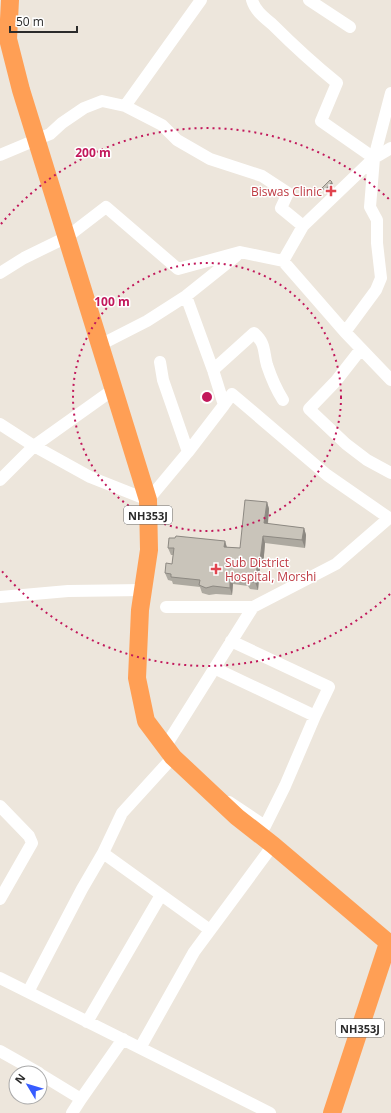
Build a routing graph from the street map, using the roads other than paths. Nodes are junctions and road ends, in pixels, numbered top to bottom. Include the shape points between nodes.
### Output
1 (10, 0) edge
2 (201, 0) edge
3 (252, 0) edge
4 (309, 0) edge
5 (350, 27) dead end
6 (391, 93) edge
7 (125, 106) junction
8 (36, 139) junction
9 (391, 148) edge
10 (0, 155) edge
11 (374, 158) junction
12 (303, 226) junction
13 (67, 237) junction
14 (240, 252) junction
15 (282, 261) junction
16 (0, 273) edge
17 (186, 296) junction
18 (345, 332) junction
19 (100, 345) junction
20 (361, 349) junction
21 (160, 362) dead end
22 (213, 370) junction
23 (391, 380) edge
24 (114, 389) junction
25 (283, 400) dead end
26 (224, 405) junction
27 (0, 424) edge
28 (34, 446) junction
29 (188, 452) junction
30 (391, 473) edge
31 (0, 480) edge
32 (148, 500) junction
33 (390, 518) edge
34 (143, 590) junction
35 (0, 596) edge
36 (166, 607) dead end
37 (253, 607) junction
38 (232, 641) junction
39 (214, 668) junction
40 (316, 716) junction
41 (169, 752) junction
42 (225, 805) junction
43 (0, 806) edge
44 (273, 845) junction
45 (103, 853) junction
46 (161, 895) junction
47 (0, 899) edge
48 (210, 930) junction
49 (389, 944) edge
50 (0, 978) edge
51 (28, 992) junction
52 (87, 1022) junction
53 (123, 1040) junction
54 (140, 1048) junction
55 (0, 1051) edge
56 (25, 1065) edge
57 (48, 1079) edge
58 (81, 1099) junction
59 (72, 1113) edge
60 (270, 1113) edge
61 (332, 1113) edge

1 - 8 highway, NH353J via 8,40
2 - 7 street
3 - 11 street via 254,7 337,83 321,120
4 - 5 street
6 - 11 street
7 - 8 street via 102,101 84,108 50,134
7 - 12 street via 162,124 177,140 210,159 262,176 288,194 281,208
8 - 10 street
8 - 13 highway, NH353J
9 - 11 street
11 - 12 street
11 - 18 street via 370,207 377,220 381,278 376,290
12 - 15 street
13 - 14 street via 106,207 178,269
13 - 16 street
13 - 19 highway, NH353J
14 - 15 street
14 - 17 street
15 - 18 street
17 - 19 street via 147,321
17 - 22 street
18 - 20 street
19 - 24 highway, NH353J
20 - 23 street
20 - 30 street via 336,381 308,408 346,444 367,460
21 - 29 street via 163,380
22 - 25 street via 254,332 262,340 273,381
22 - 26 street
24 - 28 street
24 - 32 highway, NH353J
26 - 29 street
26 - 33 street via 232,394 327,475
27 - 28 street
28 - 31 street
28 - 32 street via 90,478
29 - 32 street
32 - 34 highway, NH353J via 149,550
33 - 37 street via 336,564
34 - 35 street via 68,591
34 - 41 highway, NH353J via 137,678 146,721
36 - 37 street
37 - 38 street
38 - 39 street
38 - 40 street via 329,687
39 - 40 street
39 - 41 street
40 - 42 street via 265,826 230,801
41 - 42 highway, NH353J
41 - 45 street via 122,813
42 - 44 highway, NH353J
43 - 47 street via 29,836 32,843
44 - 48 street
44 - 49 highway, NH353J
45 - 46 street
45 - 51 street
46 - 48 street
46 - 52 street
48 - 54 street via 194,952
49 - 61 highway, NH353J
50 - 51 street
51 - 52 street
52 - 53 street
53 - 54 street
53 - 58 street
54 - 60 street
55 - 56 street
57 - 58 street
58 - 59 street

